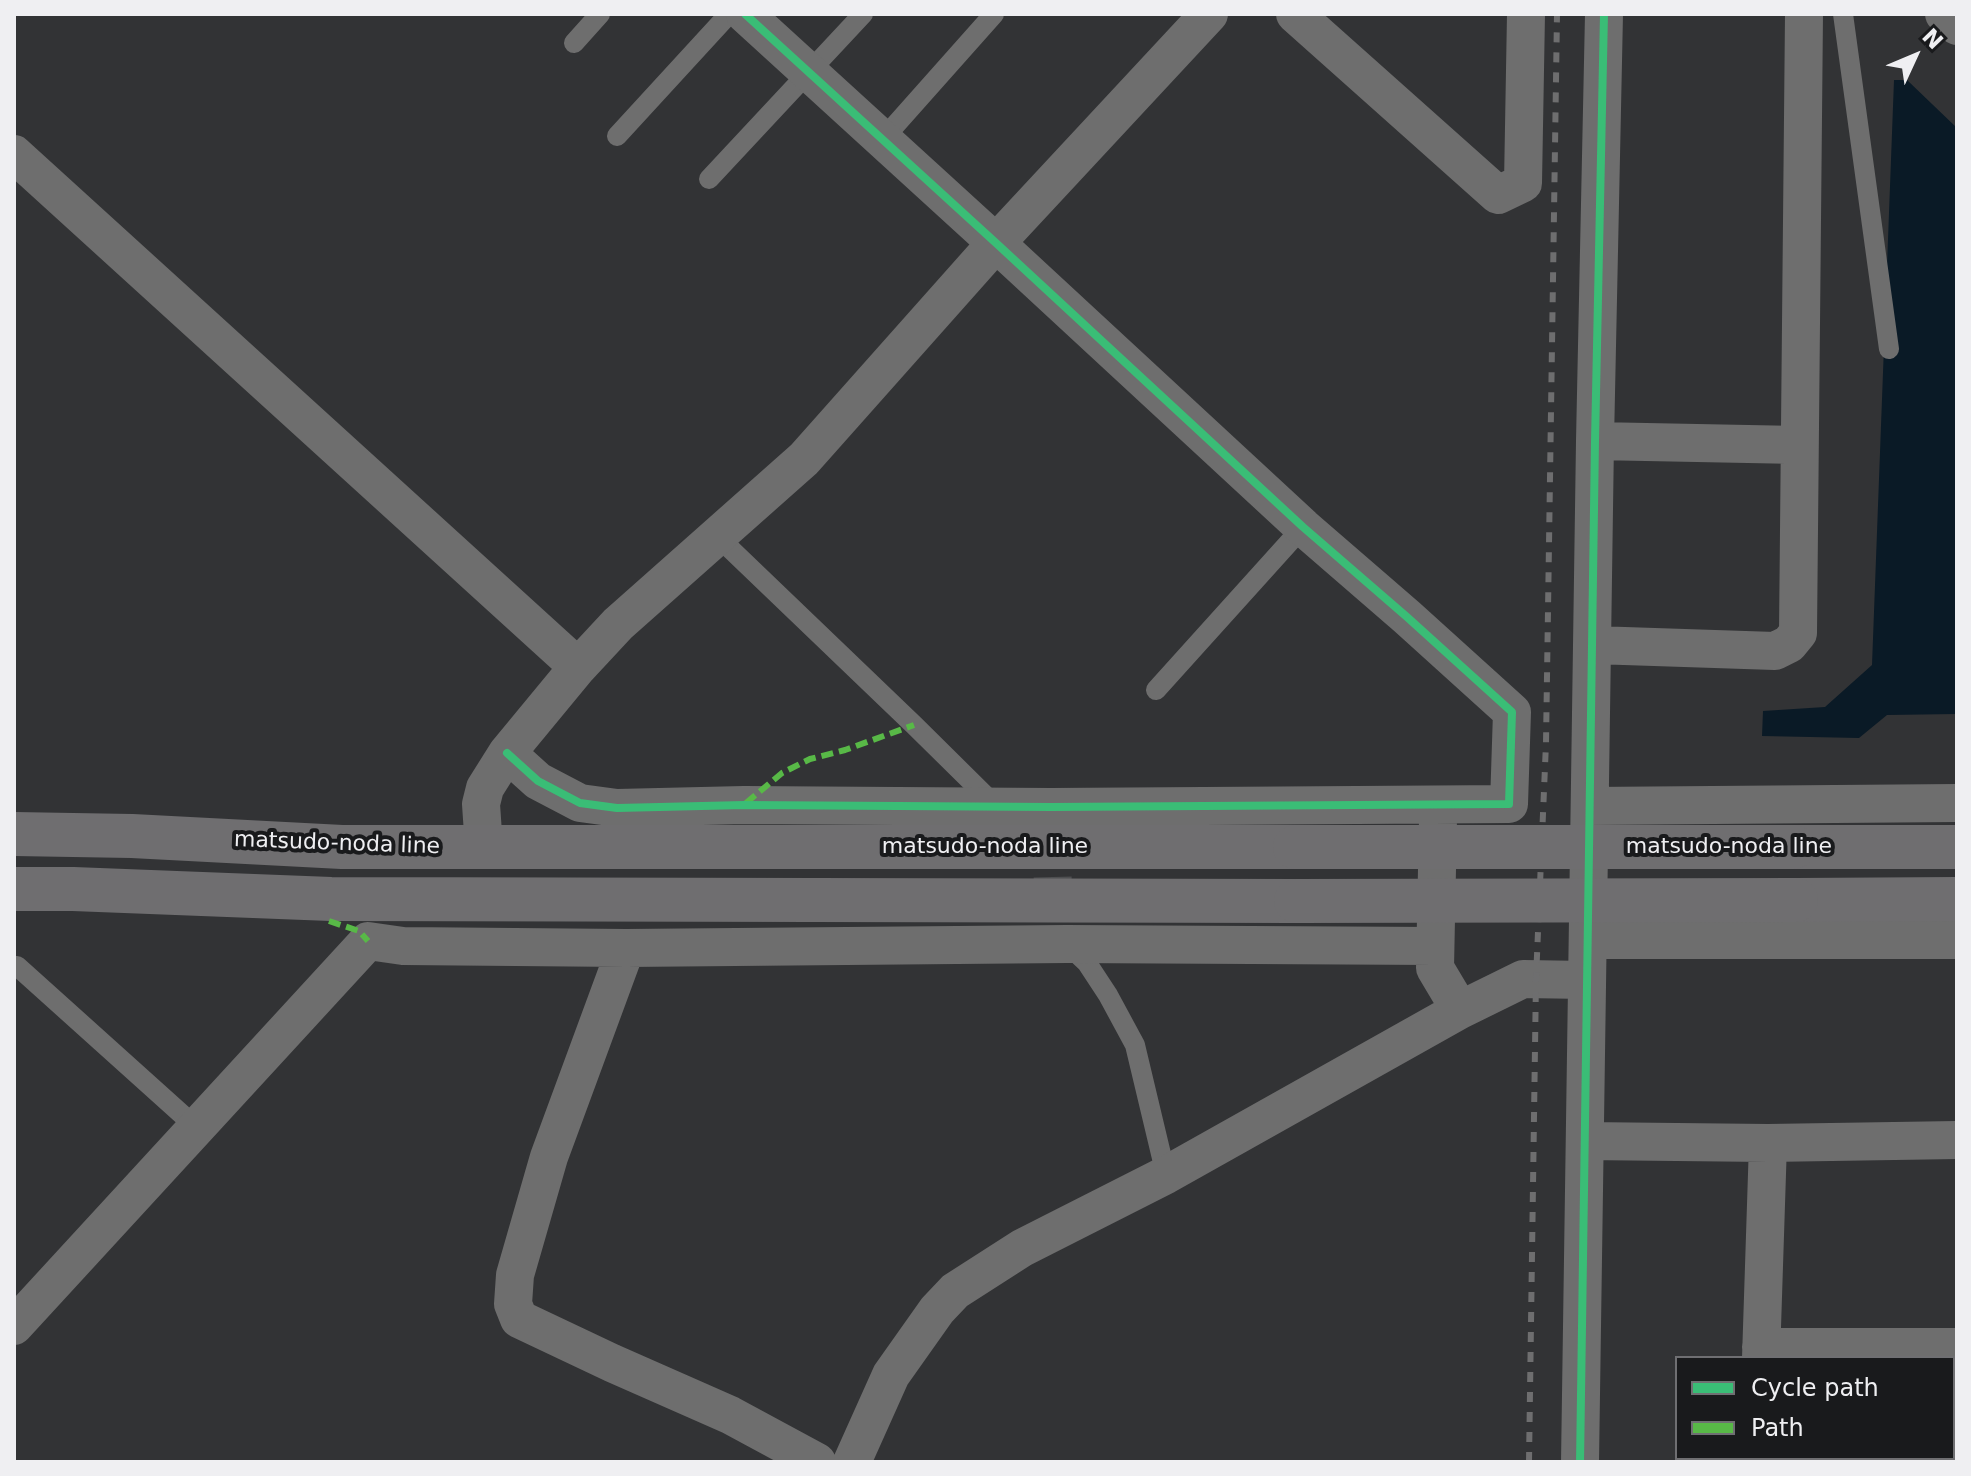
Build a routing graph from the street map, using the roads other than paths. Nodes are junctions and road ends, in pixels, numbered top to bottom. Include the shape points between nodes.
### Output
1 (600, 14) edge
2 (729, 14) edge
3 (745, 14) edge
4 (863, 14) edge
5 (994, 14) edge
6 (1209, 14) edge
7 (1295, 14) edge
8 (1526, 14) edge
9 (1604, 14) edge
10 (1804, 14) edge
11 (1843, 14) edge
12 (1944, 14) edge
13 (1957, 26) edge
14 (574, 43) dead end
15 (809, 73) junction
16 (617, 136) dead end
17 (882, 140) junction
18 (14, 154) edge
19 (709, 179) dead end
20 (996, 243) junction
21 (1889, 349) dead end
22 (1595, 441) junction
23 (1799, 445) junction
24 (1303, 527) junction
25 (717, 536) junction
26 (1594, 645) junction
27 (578, 667) junction
28 (1156, 690) dead end
29 (507, 753) junction
30 (1957, 803) edge
31 (1439, 804) junction
32 (996, 806) junction
33 (1590, 806) junction
34 (14, 834) edge
35 (1957, 847) edge
36 (484, 848) junction
37 (14, 889) edge
38 (1957, 899) edge
39 (1059, 938) junction
40 (1589, 940) junction
41 (1957, 940) edge
42 (1435, 946) junction
43 (626, 948) junction
44 (17, 966) dead end
45 (1587, 980) junction
46 (1460, 1010) junction
47 (196, 1127) junction
48 (1957, 1140) edge
49 (1585, 1141) junction
50 (1768, 1143) junction
51 (1166, 1175) junction
52 (14, 1326) edge
53 (1957, 1347) edge
54 (1761, 1352) edge
55 (817, 1462) edge
56 (852, 1462) edge
57 (1580, 1462) edge

1 - 14 lane
2 - 16 lane
3 - 15 street
4 - 15 lane
5 - 17 lane
6 - 20 street
7 - 8 street via 1498,195 1523,183
9 - 22 street
10 - 23 street
11 - 21 lane
12 - 13 street
15 - 17 street
15 - 19 lane
17 - 20 street
18 - 27 street
20 - 24 street
20 - 25 street via 804,459
22 - 23 street
22 - 26 street
23 - 26 street via 1798,633 1789,644 1775,651
24 - 28 lane
24 - 31 street via 1512,712 1509,804
25 - 27 street
25 - 32 lane
26 - 33 street
27 - 29 street
29 - 32 street via 538,781 580,803 617,808
29 - 36 street via 481,804
30 - 33 street
31 - 32 street via 1051,813
31 - 42 street
33 - 40 street
34 - 36 main road, matsudo-noda line
35 - 36 main road, matsudo-noda line, bridge
37 - 38 main road, bridge via 331,899
39 - 42 street
39 - 43 street
39 - 51 lane via 1087,963 1135,1045
40 - 41 street
40 - 45 street
42 - 46 street via 1435,968
43 - 47 street via 403,946 368,941
43 - 55 street via 549,1157 515,1275 513,1304 519,1319 730,1415
44 - 47 lane
45 - 46 street via 1523,979
45 - 49 street
46 - 51 street
47 - 52 street
48 - 50 street
49 - 50 street
49 - 57 street
50 - 54 street
51 - 56 street via 1022,1248 955,1291 891,1375
53 - 54 street

